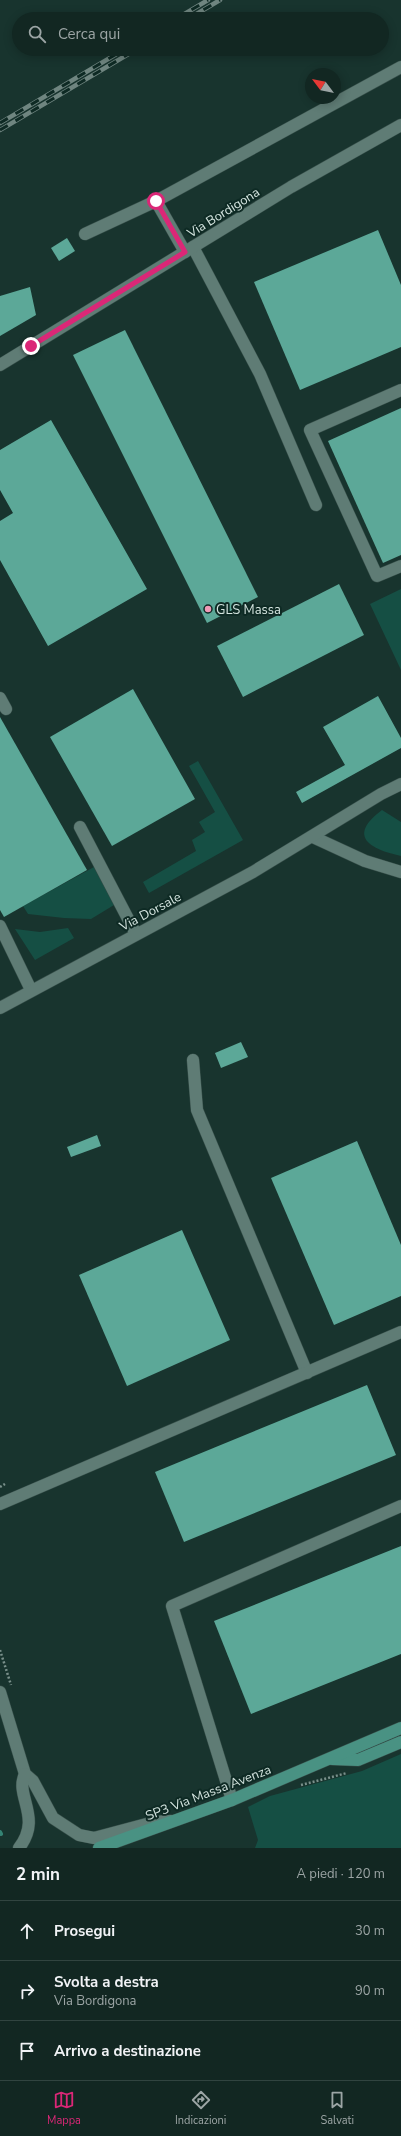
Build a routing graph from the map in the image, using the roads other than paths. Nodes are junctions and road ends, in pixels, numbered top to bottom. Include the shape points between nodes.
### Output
1 (401, 67) edge
2 (401, 125) edge
3 (156, 201) junction
4 (85, 234) dead end
5 (189, 250) junction
6 (0, 365) edge
7 (401, 390) edge
8 (316, 505) dead end
9 (401, 566) edge
10 (0, 698) edge
11 (6, 709) dead end
12 (401, 784) edge
13 (80, 827) dead end
14 (313, 836) junction
15 (401, 872) edge
16 (0, 926) edge
17 (136, 934) junction
18 (32, 990) junction
19 (0, 1008) edge
20 (193, 1060) dead end
21 (401, 1332) edge
22 (307, 1373) junction
23 (0, 1504) edge
24 (401, 1506) edge
25 (0, 1692) edge
26 (399, 1728) edge
27 (401, 1742) edge
28 (327, 1759) junction
29 (25, 1774) junction
30 (232, 1800) junction
31 (178, 1820) junction
32 (19, 1848) edge
33 (99, 1848) edge

1 - 3 street
2 - 5 street, Via Bordigona via 291,187
3 - 4 street
3 - 5 street
5 - 6 street, Via Bordigona
5 - 8 street via 260,374
7 - 9 street via 310,430 377,576
10 - 11 street
12 - 14 street, Via Dorsale
13 - 17 street
14 - 15 street via 364,862
14 - 17 street, Via Dorsale via 253,872
16 - 18 street
17 - 18 street, Via Dorsale
18 - 19 street, Via Dorsale
20 - 22 street via 197,1110
21 - 22 street
22 - 23 street
24 - 30 street via 172,1606
25 - 29 street
26 - 28 main road, SP3 Via Massa Avenza
27 - 28 main road, SP3 Via Massa Avenza via 358,1760
28 - 30 main road, SP3 Via Massa Avenza
29 - 31 street via 34,1781 53,1818 79,1835 94,1838 154,1822
29 - 32 street via 22,1781 30,1824 25,1840
30 - 31 main road, SP3 Via Massa Avenza
31 - 33 main road, SP3 Via Massa Avenza

